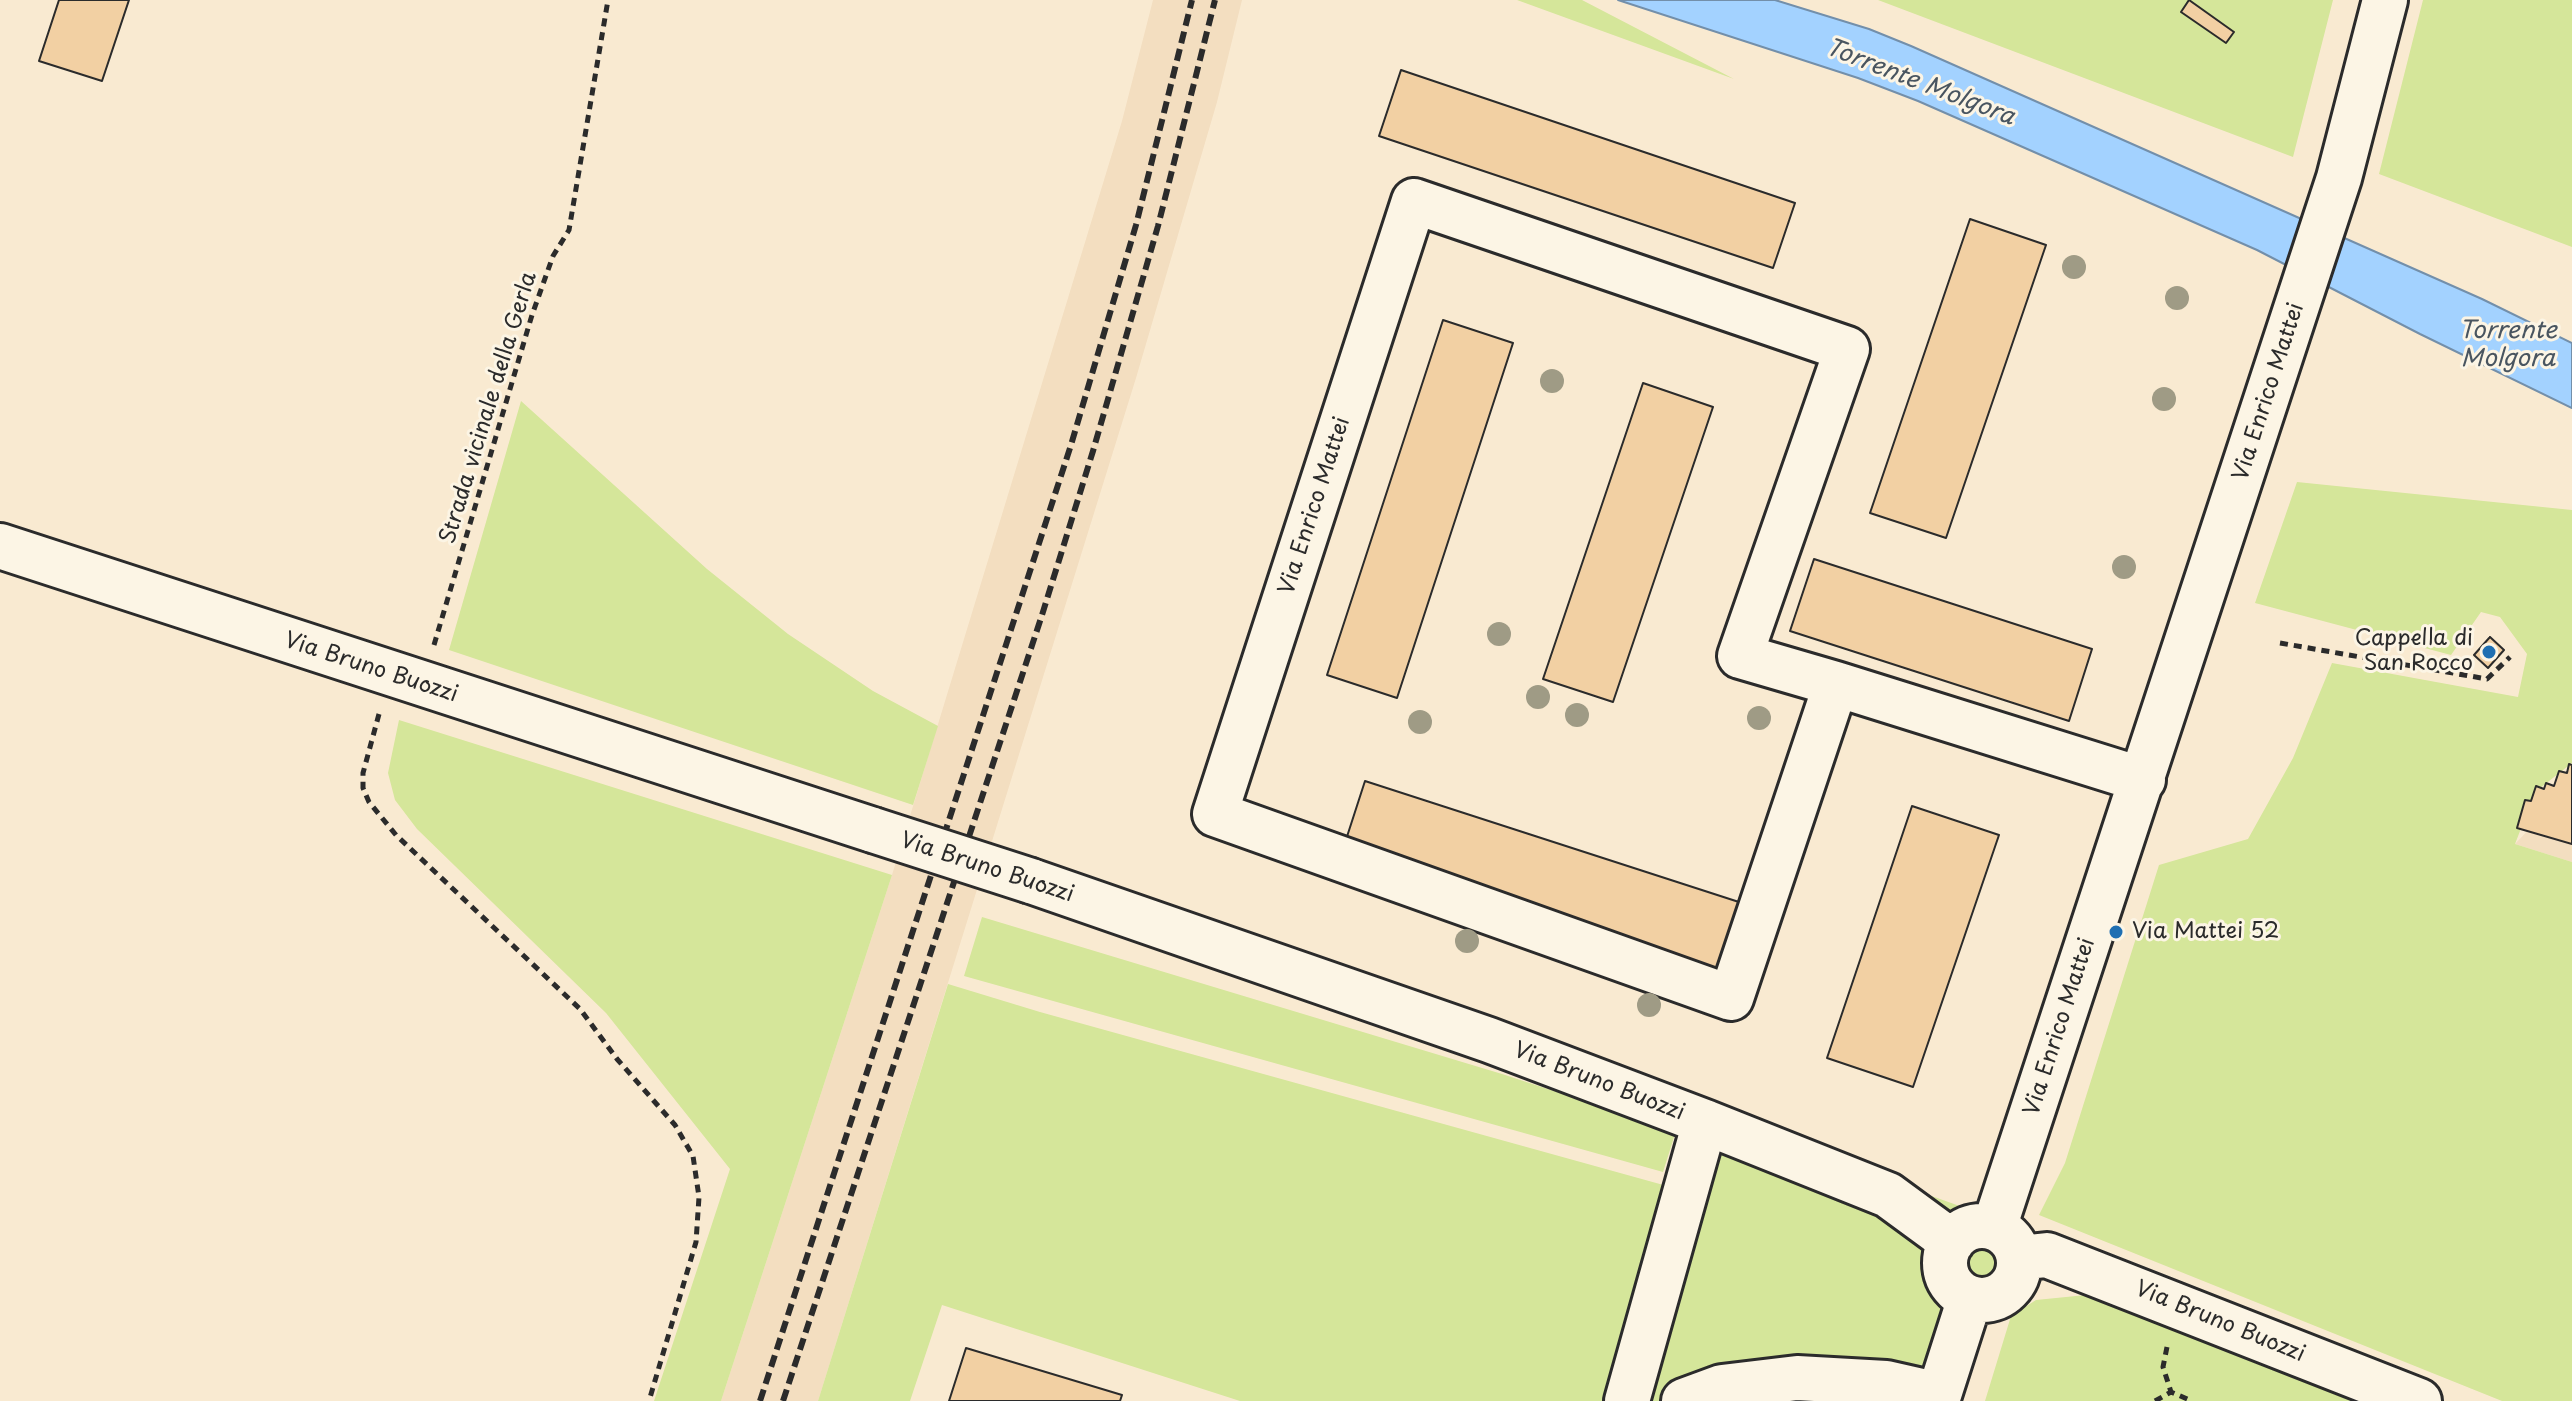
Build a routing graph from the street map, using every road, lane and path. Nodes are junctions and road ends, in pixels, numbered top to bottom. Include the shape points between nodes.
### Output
1 (608, 0) edge
2 (2385, 0) edge
3 (0, 546) edge
4 (2280, 643) dead end
5 (2510, 657) dead end
6 (406, 680) junction
7 (1836, 684) junction
8 (2143, 780) junction
9 (1705, 1122) junction
10 (1952, 1242) junction
11 (2006, 1243) junction
12 (1970, 1298) junction
13 (1938, 1398) edge
14 (649, 1401) edge
15 (1627, 1401) edge
16 (1684, 1401) edge
17 (2155, 1401) edge
18 (2192, 1401) edge
19 (2419, 1401) edge

1 - 6 path, Strada vicinale della Gerla via 569,230 553,256
2 - 8 street, Via Enrico Mattei via 2339,178
3 - 6 street, Via Bruno Buozzi
4 - 5 path via 2487,679
6 - 9 street, Via Bruno Buozzi, bridge via 1031,881 1489,1040
6 - 14 path, Strada vicinale della Gerla via 363,773 369,802 396,835 580,1009 675,1125 693,1156 699,1197 696,1242
7 - 7 street, Via Enrico Mattei via 1731,998 1215,814 1414,201 1847,349 1740,656
7 - 8 street, Via Enrico Mattei
8 - 11 street, Via Enrico Mattei
9 - 10 street, Via Bruno Buozzi via 1888,1195
9 - 15 street
10 - 11 street via 1982,1226
10 - 12 street via 1947,1275
11 - 12 street via 2018,1271 2005,1291 1995,1298
11 - 19 street, Via Bruno Buozzi
12 - 13 street
13 - 16 street via 1886,1383 1797,1378 1722,1387
17 - 18 path via 2171,1392

